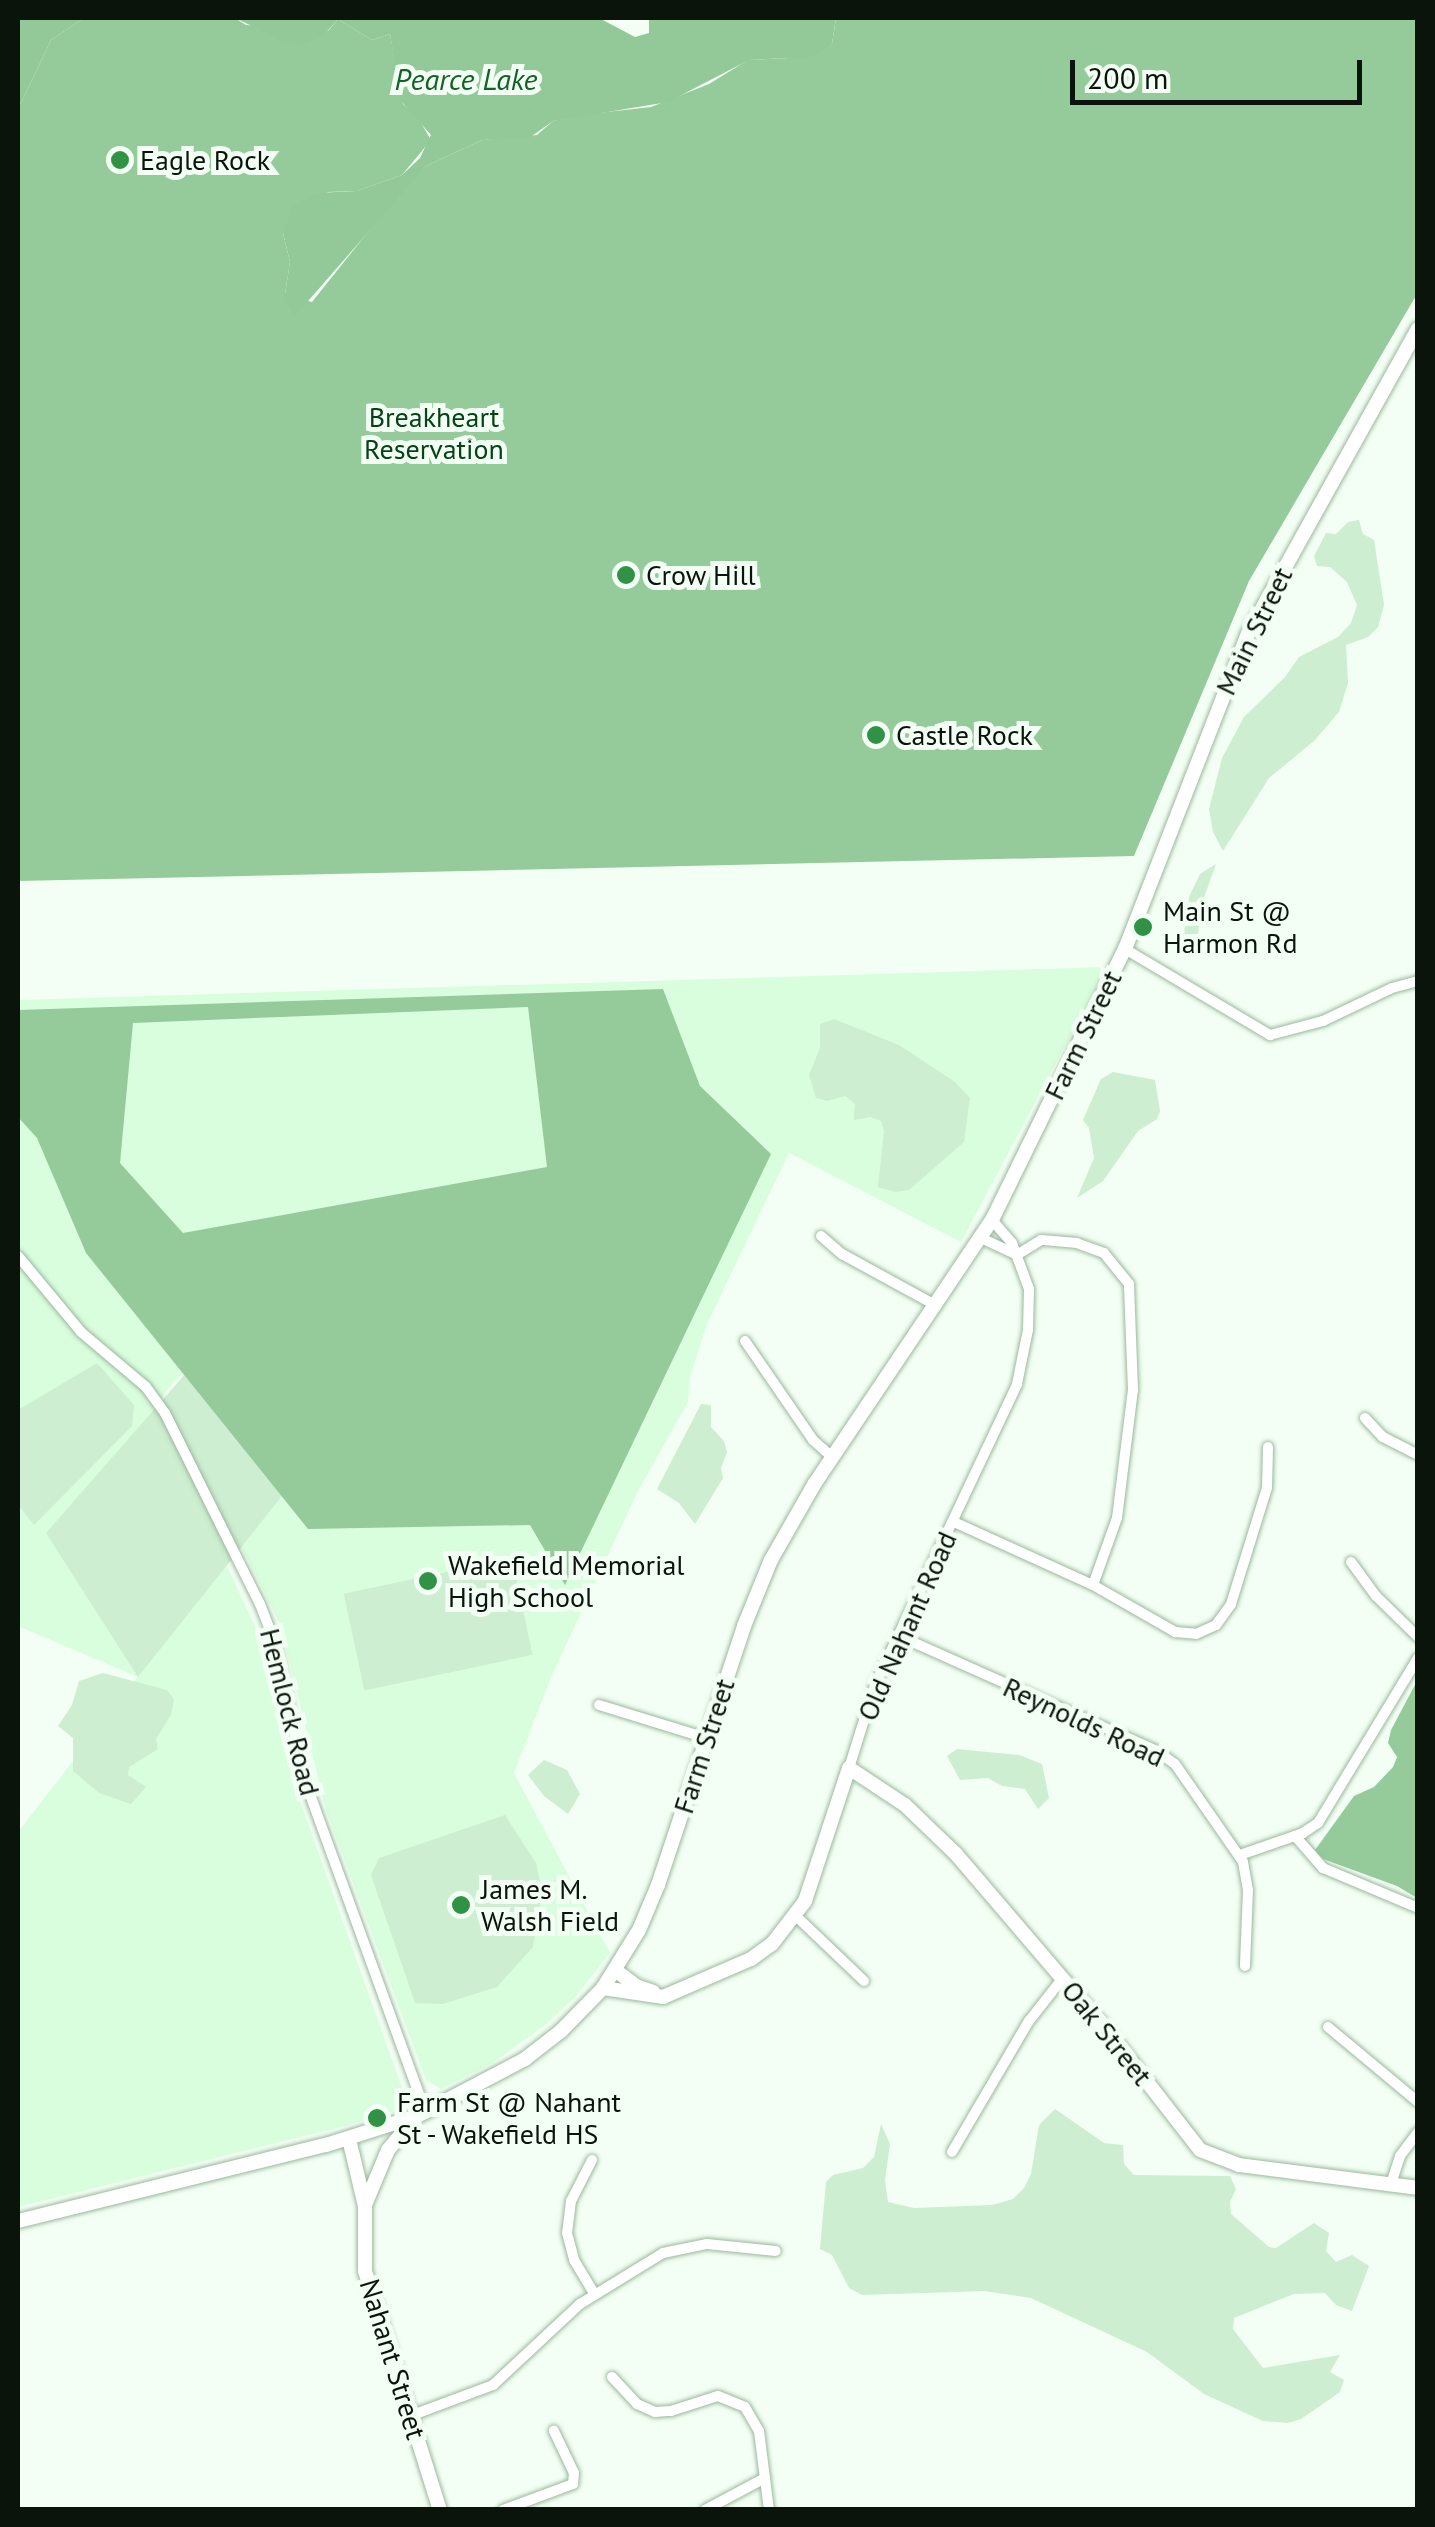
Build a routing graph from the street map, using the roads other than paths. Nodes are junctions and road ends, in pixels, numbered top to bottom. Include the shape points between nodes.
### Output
1 (1418, 328) edge
2 (1125, 950) junction
3 (1418, 981) edge
4 (992, 1220) junction
5 (821, 1236) dead end
6 (982, 1238) junction
7 (1018, 1255) junction
8 (18, 1256) edge
9 (937, 1306) junction
10 (745, 1341) dead end
11 (1365, 1418) dead end
12 (1268, 1447) dead end
13 (1418, 1455) edge
14 (833, 1458) junction
15 (954, 1522) junction
16 (1351, 1562) dead end
17 (1094, 1585) junction
18 (899, 1636) junction
19 (1418, 1637) edge
20 (1418, 1658) edge
21 (598, 1705) dead end
22 (706, 1738) junction
23 (850, 1768) junction
24 (1295, 1836) junction
25 (1240, 1854) junction
26 (1418, 1908) edge
27 (796, 1916) junction
28 (1245, 1966) dead end
29 (615, 1970) junction
30 (1062, 1978) junction
31 (864, 1981) dead end
32 (602, 1988) junction
33 (674, 1992) junction
34 (1328, 2027) dead end
35 (1418, 2102) edge
36 (421, 2114) junction
37 (1418, 2132) edge
38 (365, 2134) junction
39 (349, 2140) junction
40 (952, 2152) dead end
41 (592, 2160) dead end
42 (378, 2170) junction
43 (1391, 2184) junction
44 (1418, 2188) edge
45 (365, 2206) junction
46 (18, 2220) edge
47 (776, 2251) dead end
48 (594, 2293) junction
49 (612, 2377) dead end
50 (410, 2416) junction
51 (554, 2431) dead end
52 (764, 2478) junction
53 (440, 2510) edge
54 (503, 2510) edge
55 (704, 2510) edge
56 (769, 2510) edge

1 - 2 main road, Main Street via 1248,634
2 - 3 street via 1270,1035
2 - 4 main road, Farm Street
4 - 6 main road, Farm Street
4 - 7 street, Old Nahant Road
5 - 9 street
6 - 7 street
6 - 9 main road, Farm Street
7 - 15 street, Old Nahant Road via 1030,1306 1022,1364
7 - 17 street via 1041,1240 1085,1245 1111,1258 1131,1289 1134,1364 1126,1466
8 - 36 street, Hemlock Road via 81,1332 165,1412 266,1618 304,1778
9 - 14 main road, Farm Street
10 - 14 street via 812,1440
11 - 13 street via 1383,1437
12 - 17 street via 1267,1488 1229,1608 1216,1625 1196,1634 1174,1632
14 - 22 main road, Farm Street via 764,1576
15 - 17 street
15 - 18 street, Old Nahant Road
16 - 19 street
18 - 23 street, Old Nahant Road via 868,1702
18 - 25 street, Reynolds Road via 1165,1756
20 - 24 street via 1320,1821
21 - 22 street
22 - 29 main road, Farm Street via 658,1885
23 - 27 main road, Old Nahant Road
23 - 30 main road, Oak Street via 940,1837
24 - 25 street
24 - 26 street via 1323,1868
25 - 28 street, Reynolds Road via 1247,1880
27 - 31 street
27 - 33 main road, Old Nahant Road via 758,1955
29 - 32 main road, Farm Street
29 - 33 main road via 644,1990
30 - 40 street
30 - 43 main road, Oak Street via 1204,2153 1239,2166
32 - 33 main road, Old Nahant Road via 654,1999
32 - 36 main road, Farm Street via 525,2060
34 - 35 street
36 - 38 main road, Farm Street
36 - 42 main road, Nahant Street via 397,2136
37 - 43 street
38 - 39 main road, Farm Street
38 - 42 main road
39 - 45 main road, Nahant Street
39 - 46 main road, Farm Street
41 - 48 street via 571,2201 567,2232
42 - 45 main road, Nahant Street
43 - 44 main road, Oak Street
45 - 50 main road, Nahant Street via 364,2271
47 - 48 street via 684,2246
48 - 50 street via 493,2385
49 - 52 street via 654,2412 718,2396 740,2402 757,2423
50 - 53 main road, Nahant Street
51 - 54 street via 574,2473 572,2485
52 - 55 street
52 - 56 street

